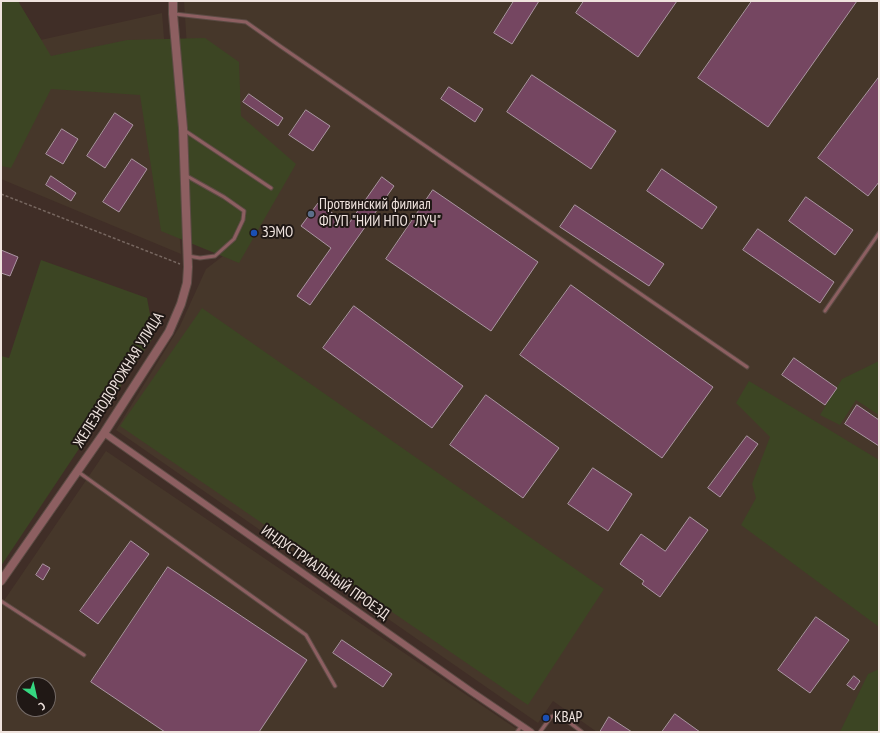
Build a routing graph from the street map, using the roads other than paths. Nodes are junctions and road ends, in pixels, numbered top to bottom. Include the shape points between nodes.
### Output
1 (173, 1) edge
2 (173, 14) junction
3 (183, 128) junction
4 (185, 174) junction
5 (271, 188) dead end
6 (879, 233) edge
7 (188, 256) junction
8 (825, 310) dead end
9 (747, 367) dead end
10 (104, 434) junction
11 (77, 471) junction
12 (1, 581) edge
13 (1, 601) edge
14 (84, 655) dead end
15 (335, 686) dead end
16 (522, 725) junction
17 (517, 732) edge
18 (531, 732) edge
19 (540, 732) edge
20 (582, 732) edge

1 - 2 street, ЖЕЛЕЗНОДОРОЖНАЯ УЛИЦА
2 - 3 street, ЖЕЛЕЗНОДОРОЖНАЯ УЛИЦА
2 - 9 lane via 246,22
3 - 4 street, ЖЕЛЕЗНОДОРОЖНАЯ УЛИЦА
3 - 5 lane
4 - 7 street, ЖЕЛЕЗНОДОРОЖНАЯ УЛИЦА
4 - 7 lane via 244,211 244,220 234,239 215,256
6 - 8 lane
7 - 10 street, ЖЕЛЕЗНОДОРОЖНАЯ УЛИЦА via 187,283 168,332
10 - 11 street, ЖЕЛЕЗНОДОРОЖНАЯ УЛИЦА
10 - 16 street, ИНДУСТРИАЛЬНЫЙ ПРОЕЗД
11 - 12 street, ЖЕЛЕЗНОДОРОЖНАЯ УЛИЦА
11 - 15 lane via 306,635
13 - 14 lane
16 - 17 lane
16 - 18 street, ИНДУСТРИАЛЬНЫЙ ПРОЕЗД
19 - 20 lane via 555,715 561,716

